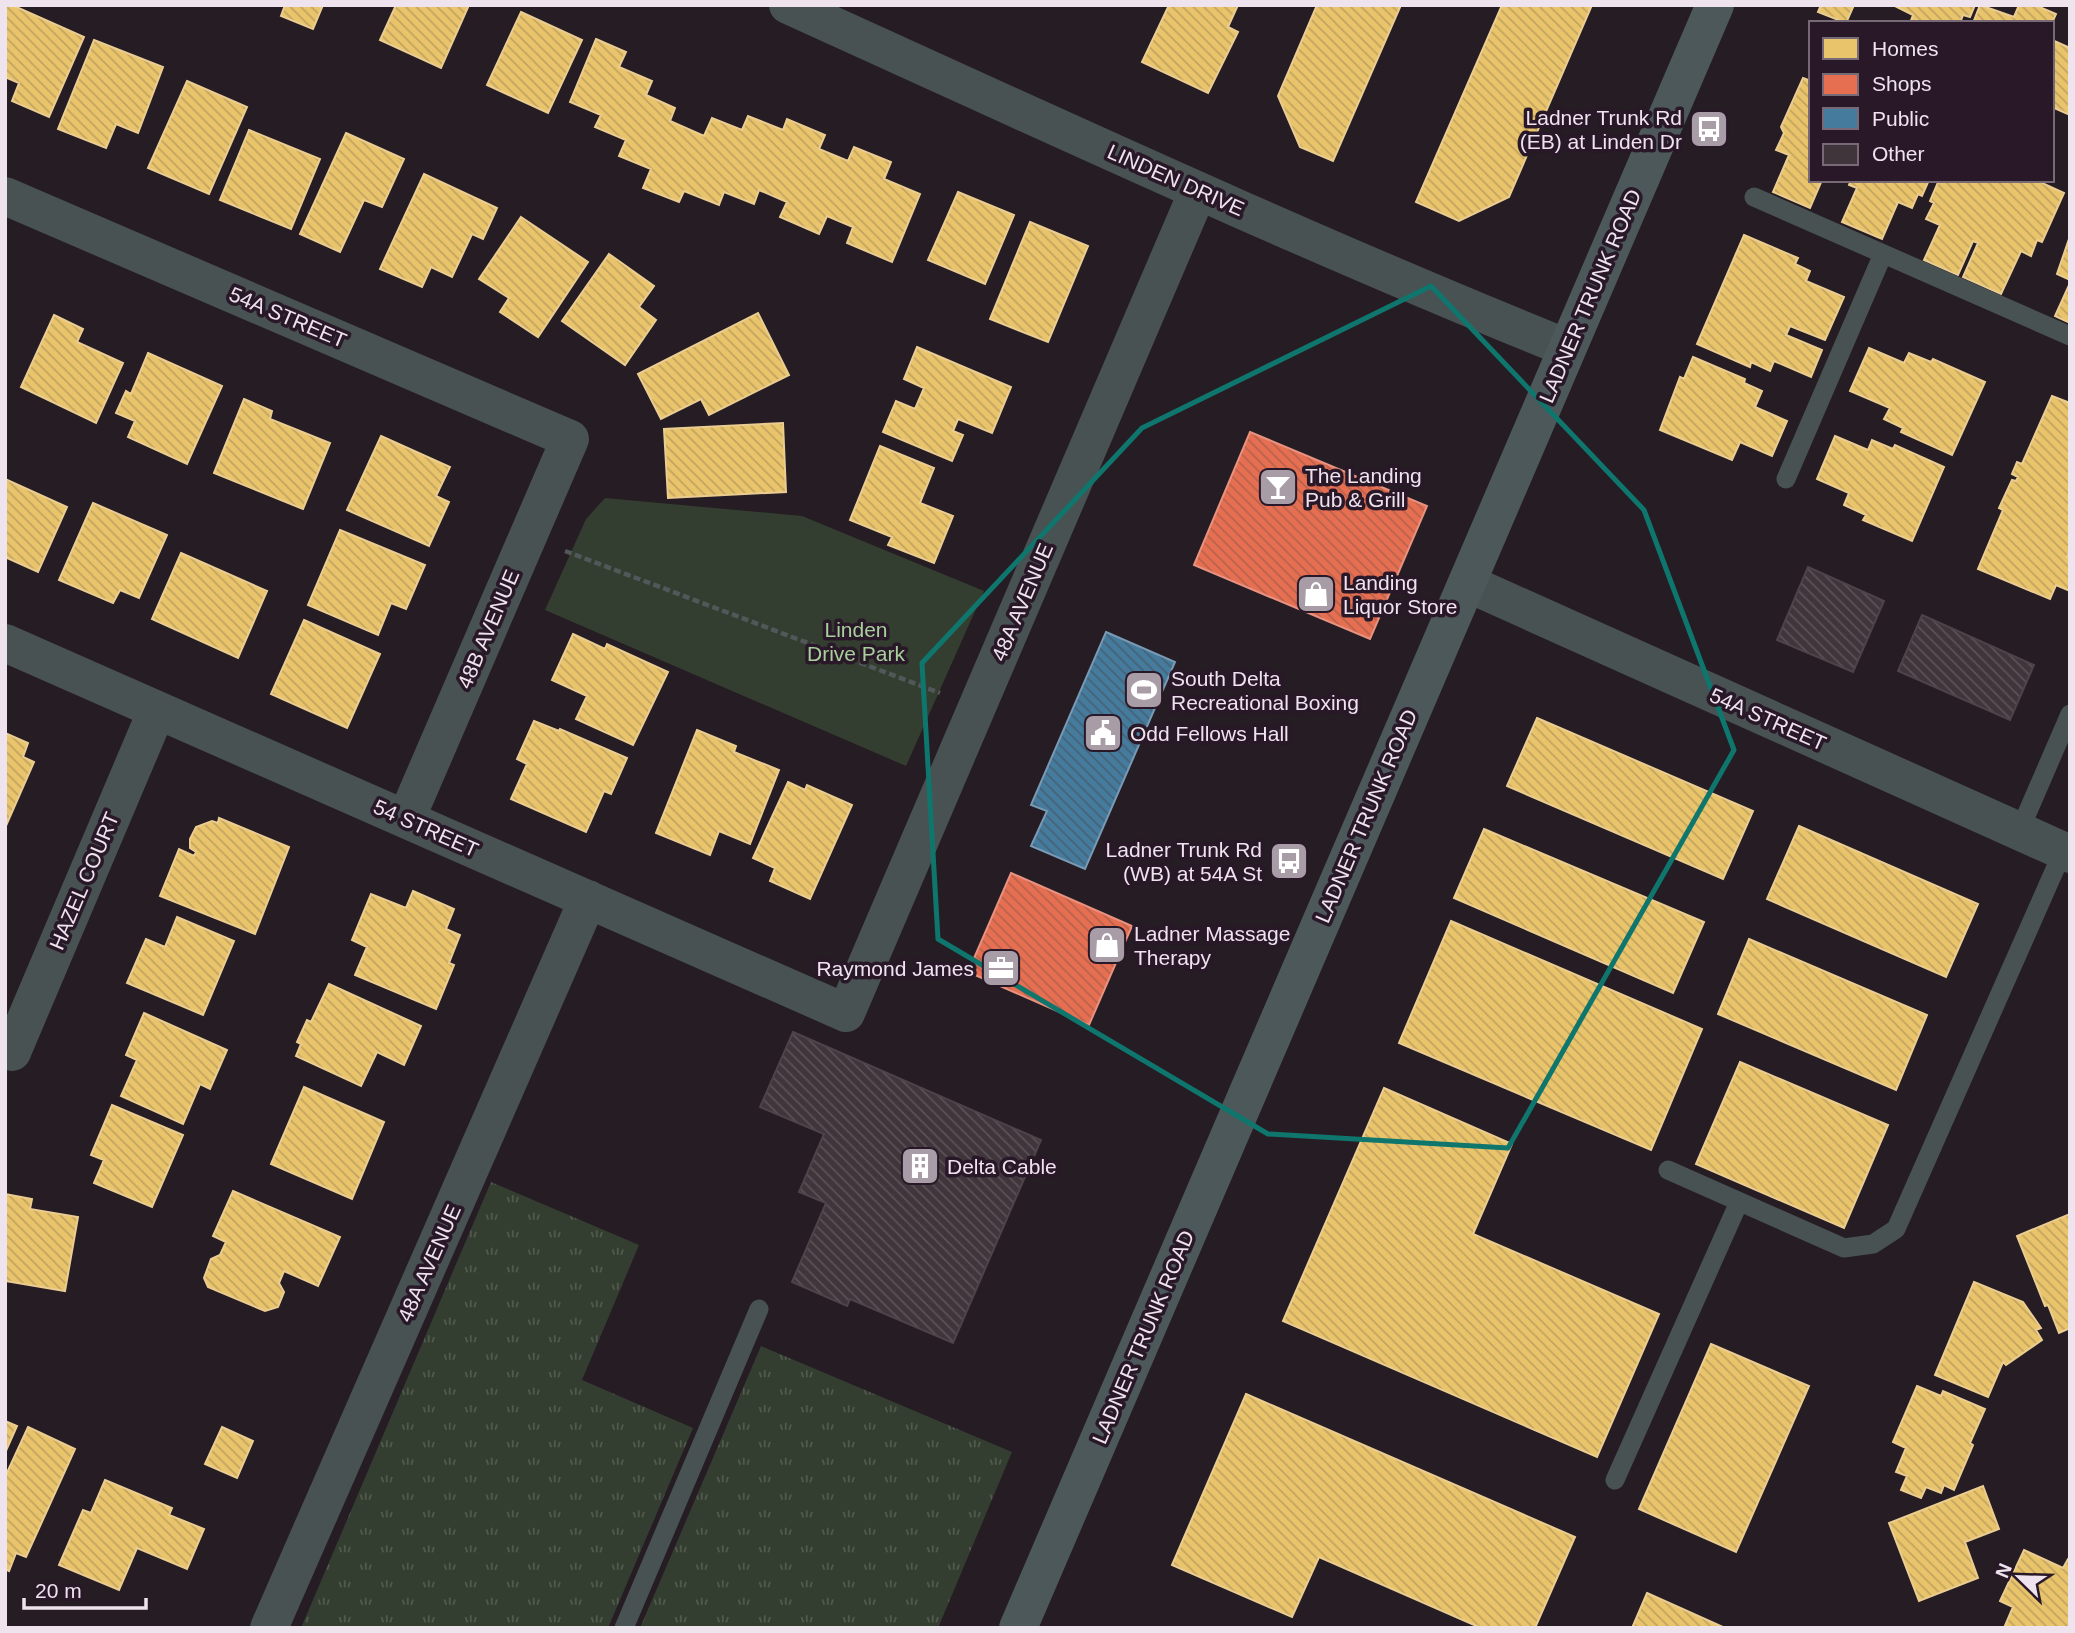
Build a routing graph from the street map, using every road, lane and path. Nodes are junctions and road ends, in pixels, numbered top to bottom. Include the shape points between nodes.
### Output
1 (788, 5) edge
2 (1715, 5) edge
3 (1198, 191) junction
4 (5, 196) edge
5 (1754, 197) dead end
6 (1883, 254) junction
7 (2070, 336) edge
8 (1567, 348) junction
9 (570, 439) joint
10 (1786, 479) dead end
11 (528, 537) junction
12 (1467, 583) junction
13 (5, 643) edge
14 (942, 694) dead end
15 (157, 709) junction
16 (2070, 714) edge
17 (406, 819) junction
18 (2019, 832) junction
19 (2067, 852) edge
20 (588, 899) junction
21 (846, 1013) joint
22 (12, 1052) dead end
23 (1668, 1170) dead end
24 (1739, 1202) junction
25 (758, 1309) dead end
26 (1615, 1480) dead end
27 (270, 1628) edge
28 (624, 1628) edge
29 (1018, 1628) edge

1 - 3 street, LINDEN DRIVE
2 - 8 main road, LADNER TRUNK ROAD
3 - 8 street, LINDEN DRIVE
3 - 21 street, 48A AVENUE
4 - 9 street, 54A STREET
5 - 6 lane
6 - 7 lane
6 - 10 lane
8 - 12 main road, LADNER TRUNK ROAD
9 - 11 street, 48B AVENUE
11 - 14 path
11 - 17 street, 48B AVENUE
12 - 18 street, 54A STREET
12 - 29 main road, LADNER TRUNK ROAD
13 - 15 street, 54 STREET
15 - 17 street, 54 STREET
15 - 22 street, HAZEL COURT
16 - 18 lane
17 - 20 street, 54 STREET
18 - 19 street, 54A STREET
19 - 24 lane via 1896,1229 1873,1244 1843,1248
20 - 21 street, 54 STREET
20 - 27 street, 48A AVENUE
23 - 24 lane
24 - 26 lane
25 - 28 lane

